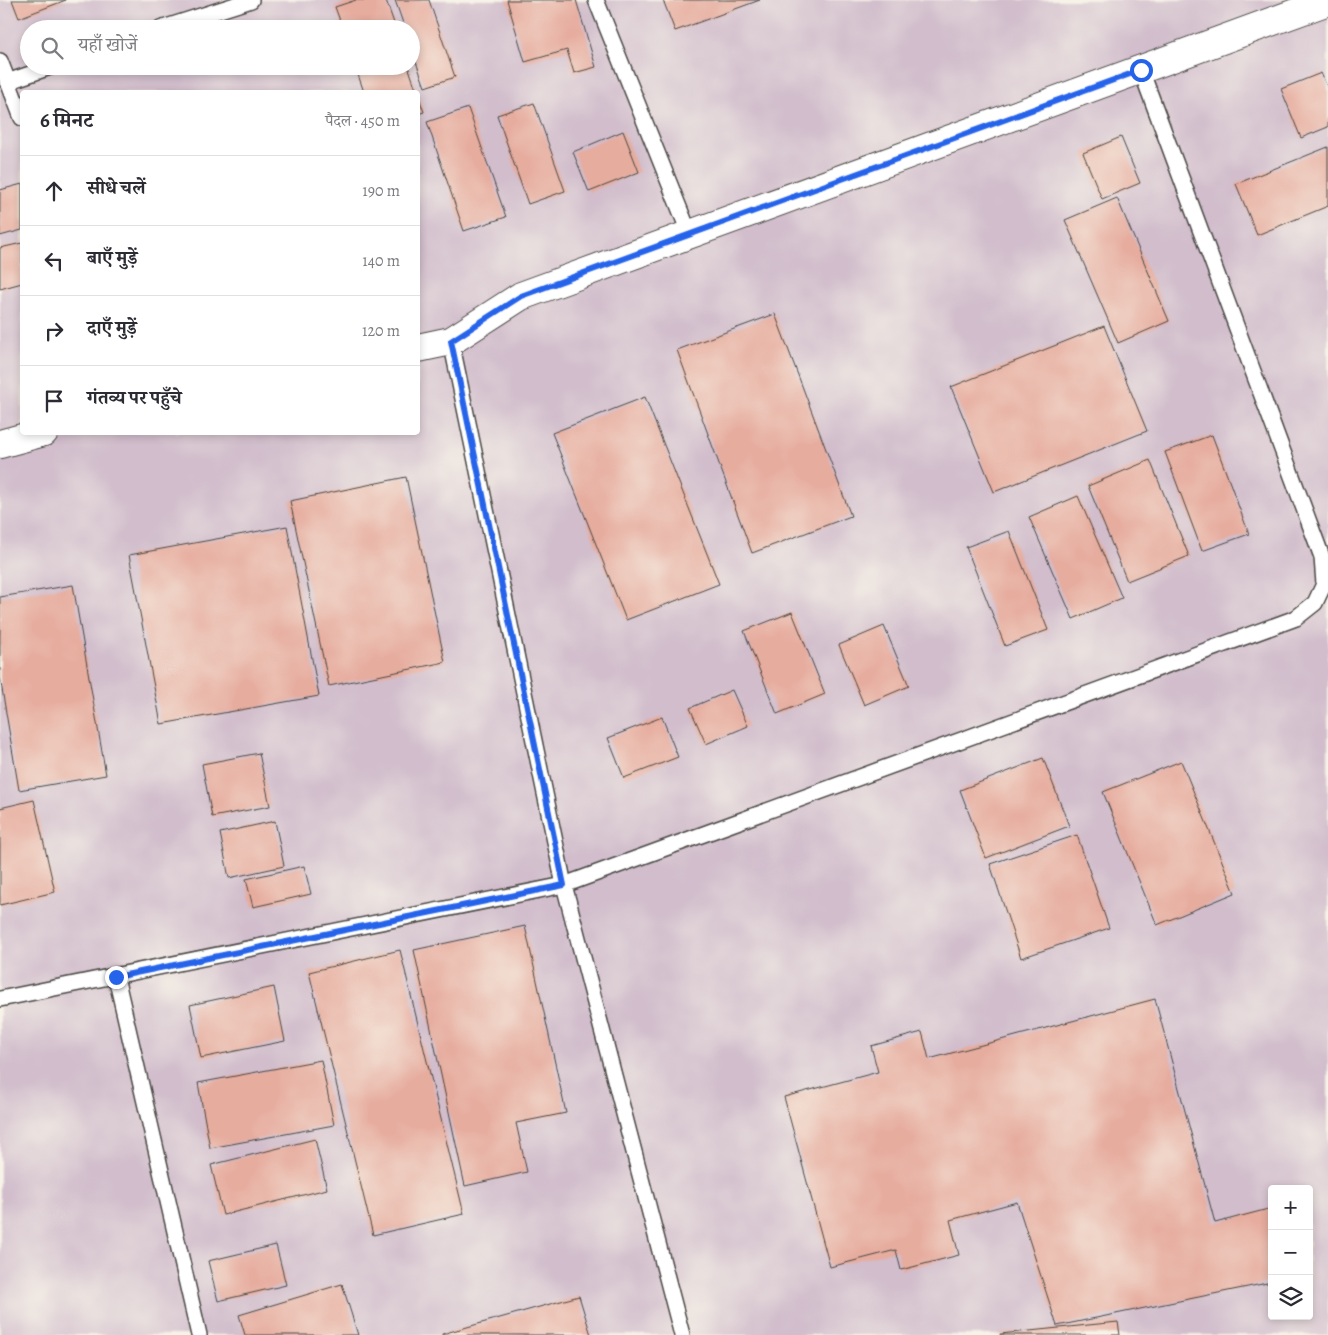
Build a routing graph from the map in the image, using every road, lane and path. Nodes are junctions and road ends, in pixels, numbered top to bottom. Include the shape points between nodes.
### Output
1 (251, 0) edge
2 (596, 0) edge
3 (1328, 1) edge
4 (188, 20) edge
5 (0, 61) edge
6 (1141, 70) junction
7 (28, 75) edge
8 (8, 82) junction
9 (20, 113) edge
10 (690, 235) junction
11 (451, 341) junction
12 (420, 348) edge
13 (33, 435) edge
14 (0, 444) edge
15 (564, 885) junction
16 (116, 977) junction
17 (0, 999) edge
18 (199, 1335) edge
19 (682, 1335) edge

1 - 4 lane
2 - 10 lane
3 - 6 street
5 - 8 lane
6 - 10 street
6 - 15 lane via 1322,557 1324,584 1315,603 1296,618
7 - 8 lane
8 - 9 lane
10 - 11 street via 521,296
11 - 12 street
11 - 15 lane
13 - 14 street
15 - 16 lane
15 - 19 lane
16 - 17 lane
16 - 18 lane

